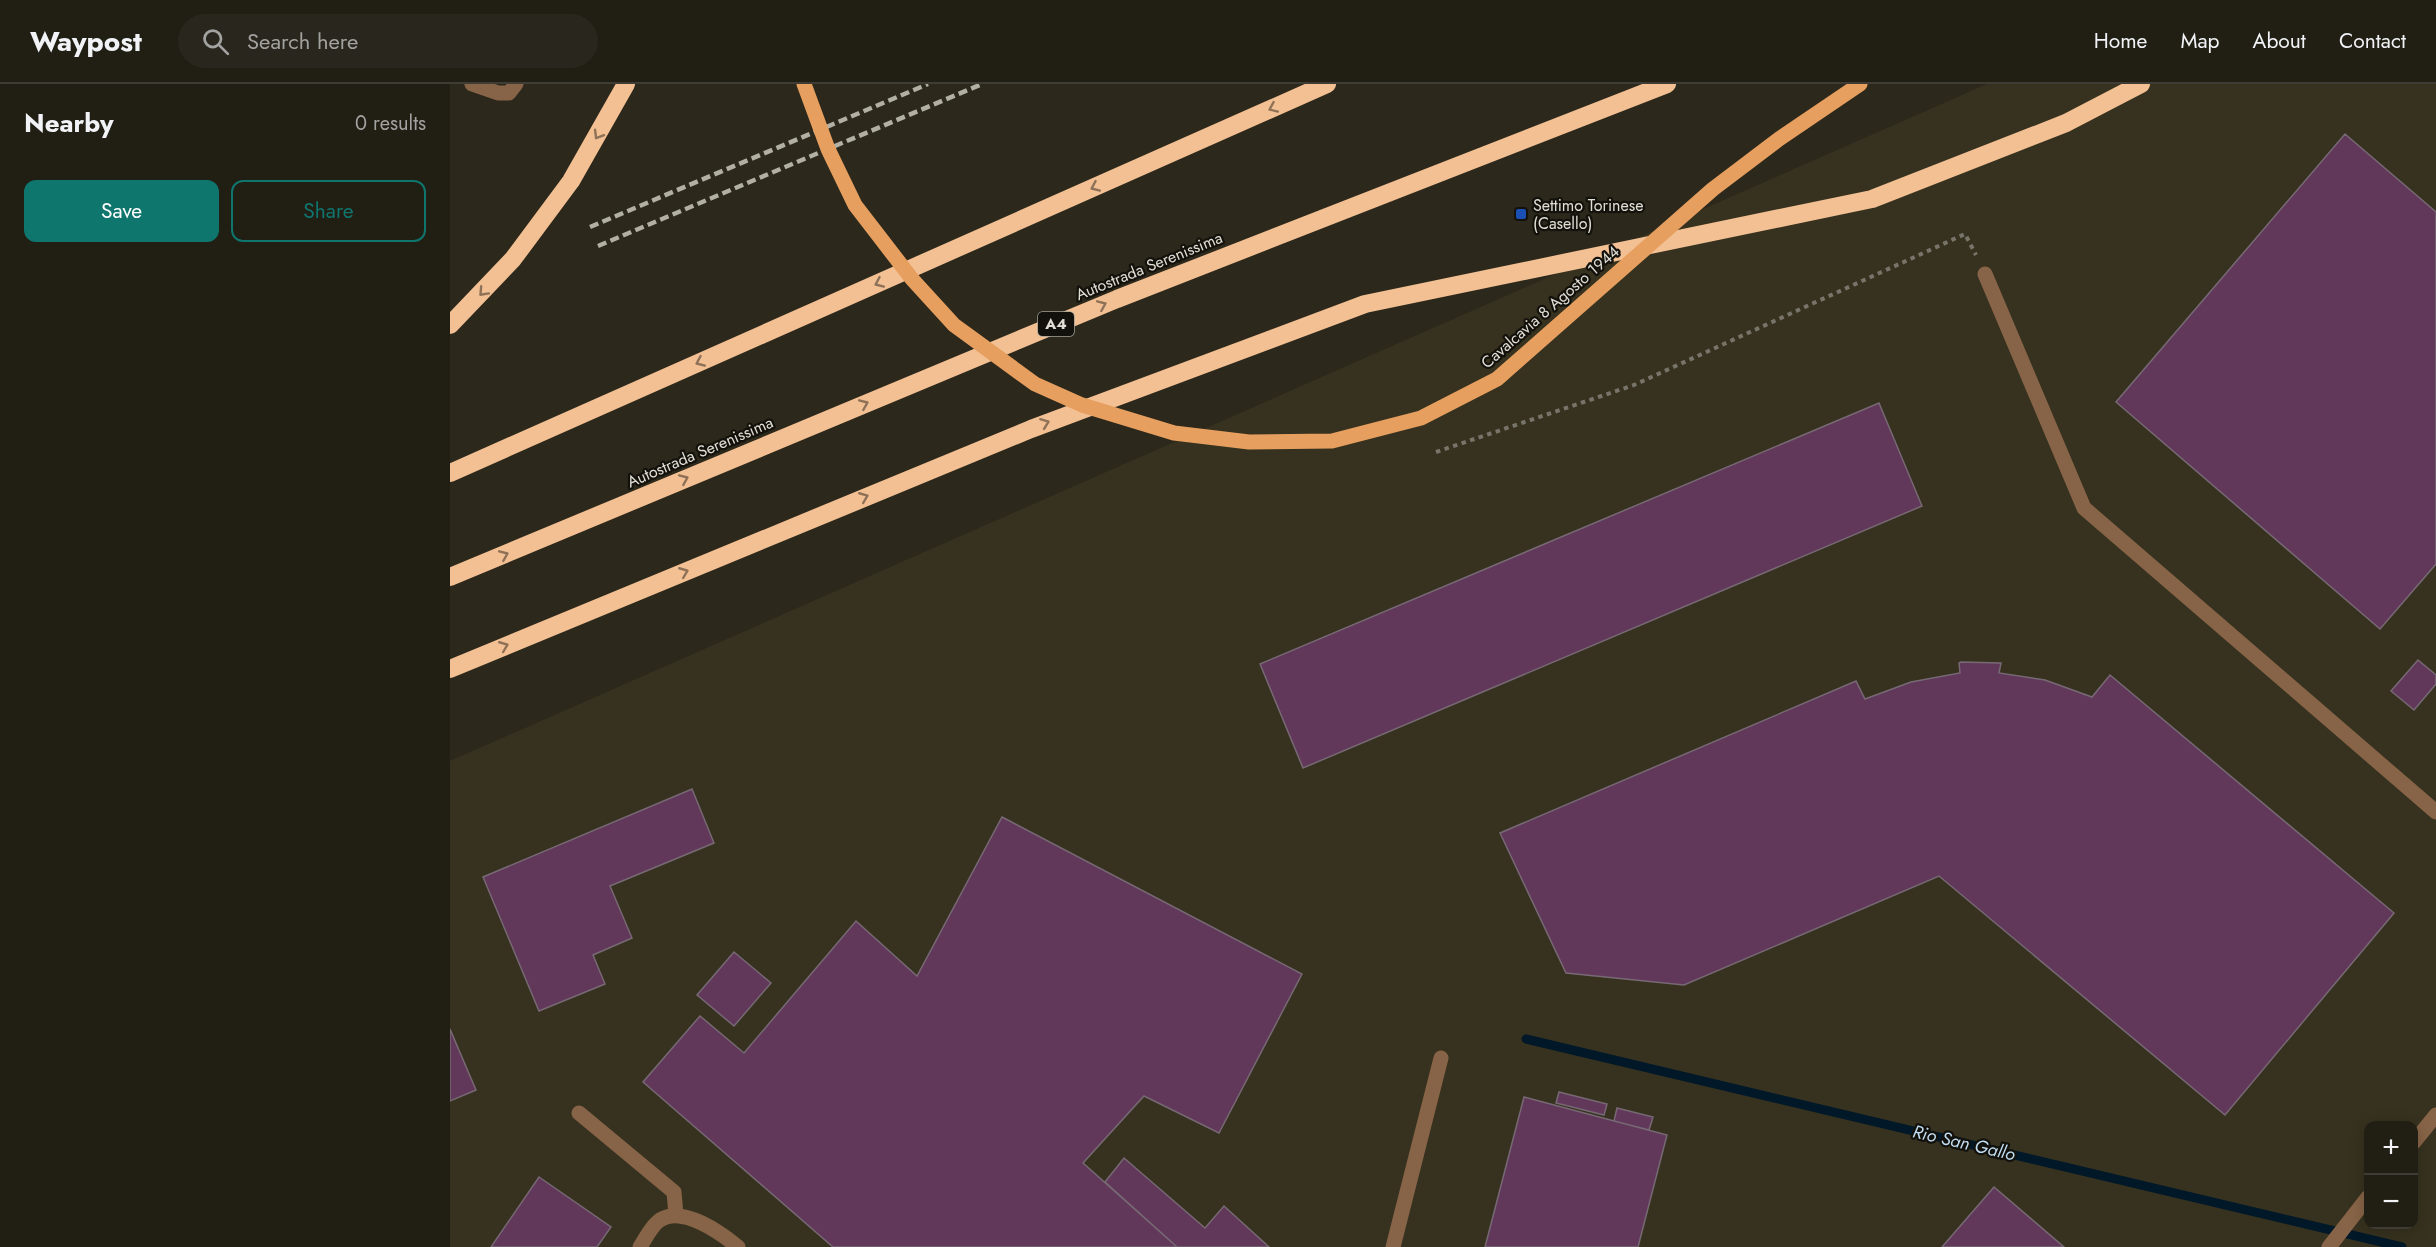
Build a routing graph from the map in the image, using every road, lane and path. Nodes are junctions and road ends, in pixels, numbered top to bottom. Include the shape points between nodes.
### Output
1 (472, 84) edge
2 (516, 84) edge
3 (626, 84) edge
4 (804, 84) edge
5 (1327, 84) edge
6 (1667, 84) edge
7 (1860, 84) edge
8 (2141, 84) edge
9 (1985, 274) joint
10 (450, 326) edge
11 (1436, 452) dead end
12 (450, 473) edge
13 (450, 577) edge
14 (450, 669) edge
15 (2436, 812) edge
16 (1441, 1058) dead end
17 (579, 1113) dead end
18 (2436, 1114) edge
19 (2418, 1137) edge
20 (2364, 1202) edge
21 (676, 1215) junction
22 (640, 1247) edge
23 (738, 1247) edge
24 (1394, 1247) edge
25 (2329, 1247) edge

1 - 2 street via 498,93 509,93
3 -> 10 highway, bridge via 564,189 513,259
4 - 7 main road, Cavalcavia 8 Agosto 1944, bridge via 828,149 855,205 912,279 954,325 1035,384 1082,405 1174,433 1249,442 1332,441 1421,418 1497,379 1713,189
5 -> 12 highway
13 -> 6 highway, Autostrada Serenissima / A4 via 1117,299
14 -> 8 highway via 1031,429 1365,304 1872,199 2066,123
9 - 11 path via 1965,234 1634,385
9 - 15 street via 2084,508
16 - 24 street
17 - 21 street via 674,1192
18 - 19 street
20 - 25 street
21 - 22 street via 660,1220
21 - 23 street via 695,1220

